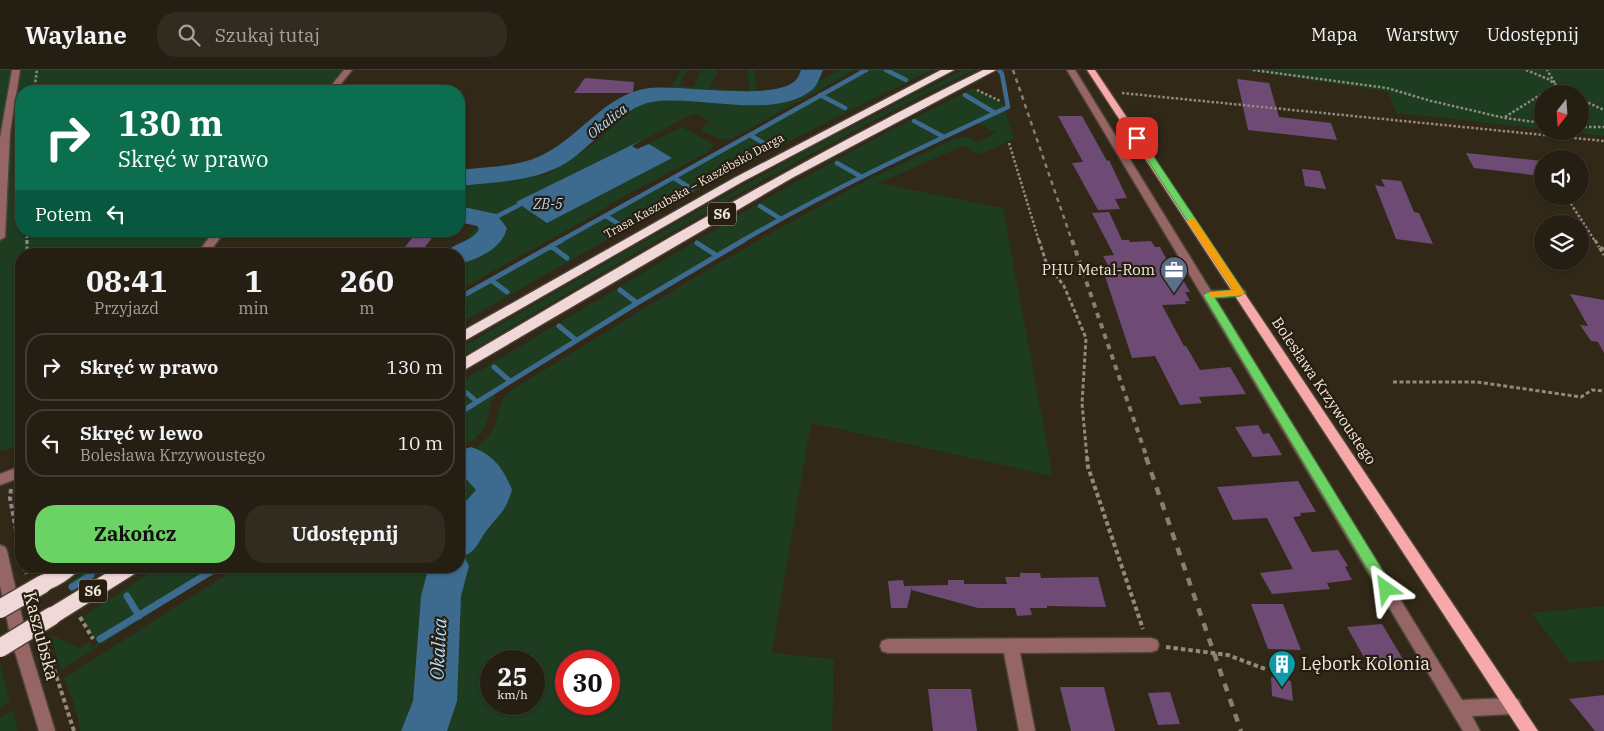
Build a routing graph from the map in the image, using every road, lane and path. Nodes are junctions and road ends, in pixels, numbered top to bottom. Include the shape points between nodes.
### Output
1 (16, 70) edge
2 (37, 70) edge
3 (348, 70) edge
4 (949, 70) edge
5 (990, 70) edge
6 (1071, 70) edge
7 (1091, 70) edge
8 (1253, 70) edge
9 (1526, 70) edge
10 (1547, 70) edge
11 (35, 85) edge
12 (336, 85) edge
13 (1556, 85) joint
14 (972, 87) dead end
15 (1106, 92) junction
16 (1534, 99) edge
17 (1000, 101) dead end
18 (1589, 103) edge
19 (1604, 110) edge
20 (1505, 118) junction
21 (1534, 122) edge
22 (1589, 127) edge
23 (1604, 127) edge
24 (1604, 141) edge
25 (1010, 143) dead end
26 (1572, 205) edge
27 (0, 237) edge
28 (215, 237) edge
29 (1599, 247) junction
30 (207, 248) edge
31 (1604, 250) edge
32 (1604, 255) edge
33 (1240, 293) junction
34 (1208, 295) junction
35 (465, 336) edge
36 (465, 364) edge
37 (1393, 382) dead end
38 (1604, 391) edge
39 (15, 474) edge
40 (0, 480) edge
41 (10, 498) dead end
42 (15, 525) edge
43 (0, 551) edge
44 (60, 573) edge
45 (121, 573) edge
46 (0, 609) edge
47 (80, 617) dead end
48 (43, 634) dead end
49 (93, 639) dead end
50 (1150, 645) junction
51 (888, 646) dead end
52 (1011, 646) junction
53 (0, 648) edge
54 (1266, 669) dead end
55 (1513, 706) junction
56 (1459, 708) junction
57 (47, 731) edge
58 (74, 731) edge
59 (1027, 731) edge
60 (1472, 731) edge
61 (1530, 731) edge

1 - 27 street via 3,142
2 - 11 path
3 - 12 street
4 - 35 highway, Trasa Kaszubska – Kaszëbskô Darga / S6 via 730,185
5 - 36 highway, S6 via 766,188
6 - 34 street
7 - 15 main road, Bolesława Krzywoustego
8 - 20 path via 1387,88
9 - 13 path
10 - 13 path
14 - 17 path
15 - 24 path
15 - 33 main road, Bolesława Krzywoustego
16 - 20 path
18 - 19 path
20 - 21 path
22 - 23 path
25 - 50 path via 1046,262 1064,286 1086,338 1082,403 1088,467
26 - 29 path
28 - 30 street
29 - 31 path
29 - 32 path
33 - 34 street
33 - 55 main road, Bolesława Krzywoustego
34 - 56 street
37 - 38 path via 1477,382 1581,398 1592,390
39 - 40 street
41 - 42 path
43 - 57 street, Kaszubska via 20,639
44 - 46 highway, S6, bridge
45 - 53 highway, S6, bridge
47 - 49 path
48 - 58 path
50 - 52 street
50 - 54 path via 1228,655
51 - 52 street
52 - 59 street
55 - 56 street
55 - 61 main road, Bolesława Krzywoustego
56 - 60 street

